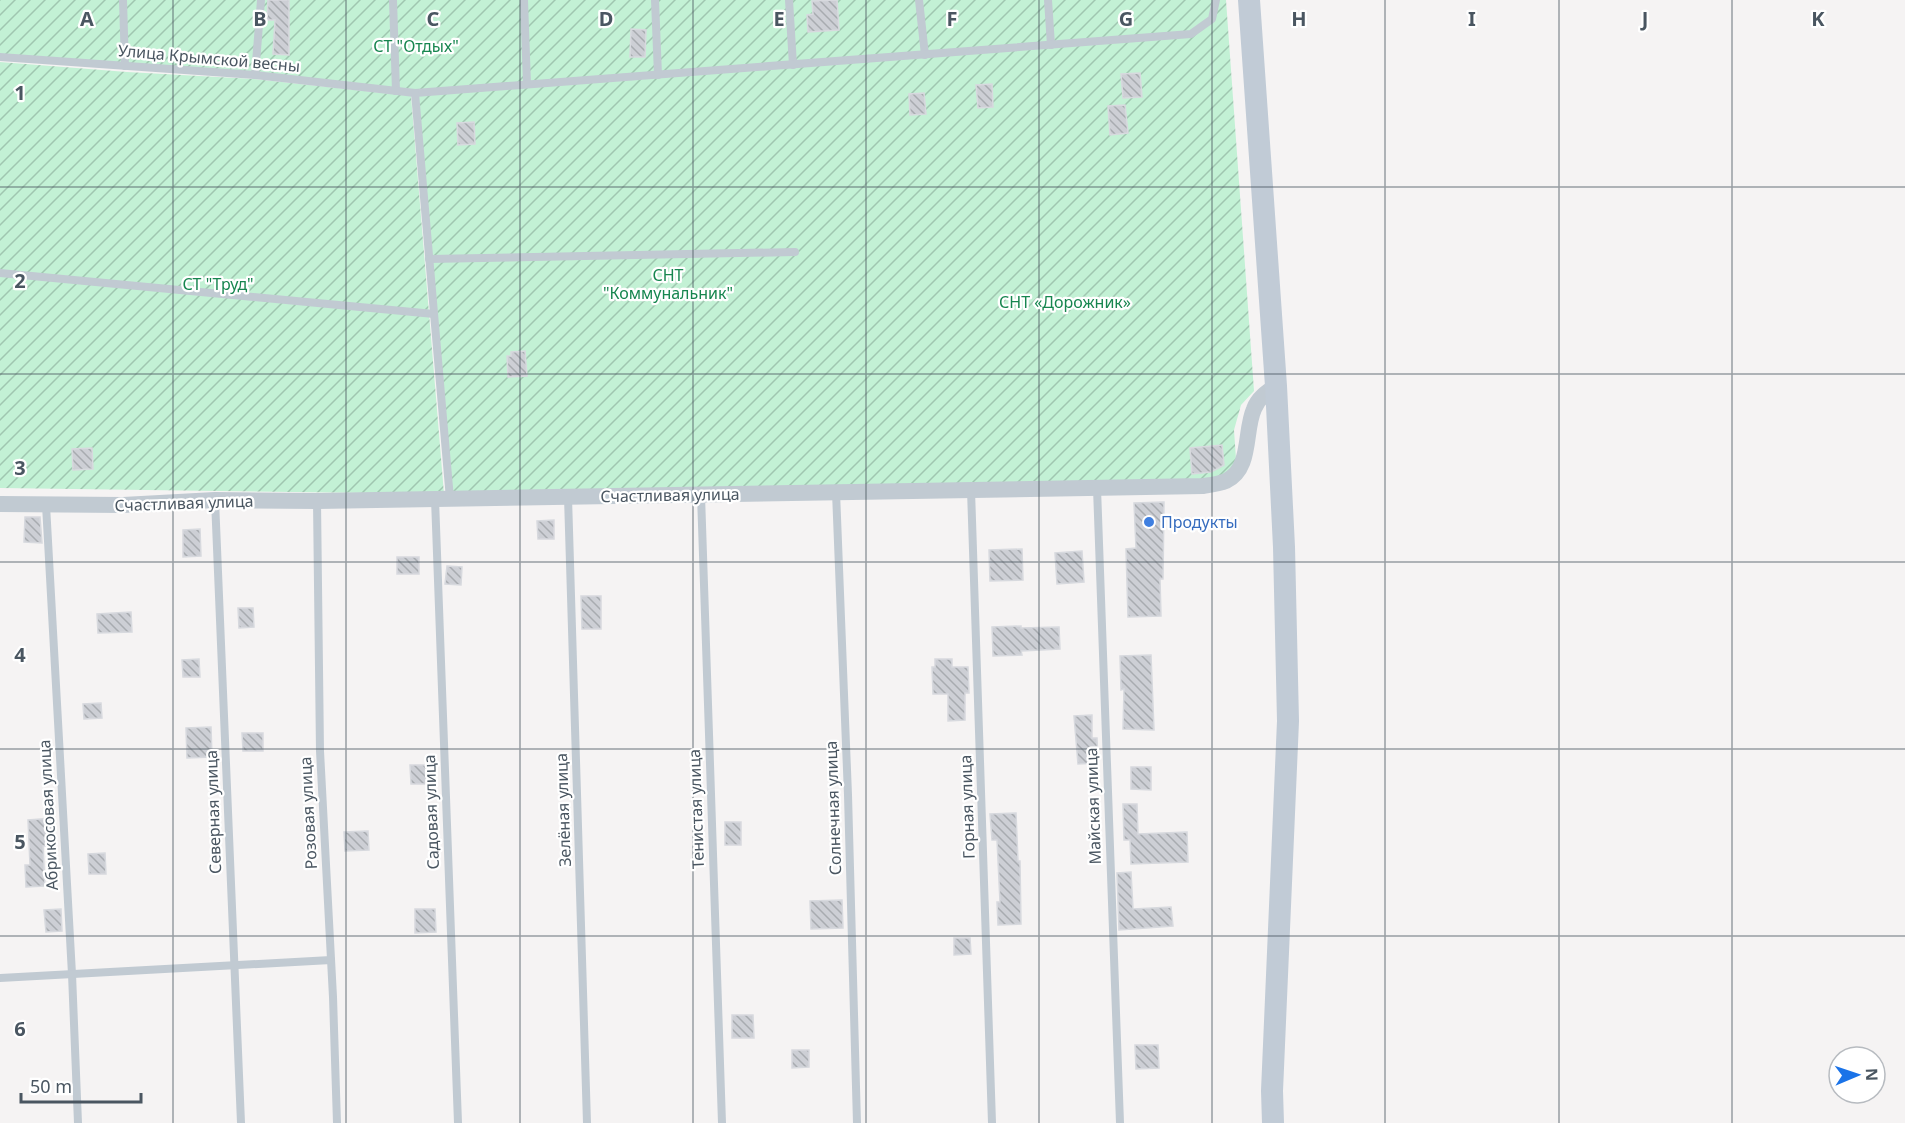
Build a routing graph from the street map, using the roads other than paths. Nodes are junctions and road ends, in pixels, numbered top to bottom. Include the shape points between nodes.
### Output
1 (123, 0) edge
2 (261, 0) edge
3 (393, 0) edge
4 (524, 0) edge
5 (655, 0) edge
6 (789, 0) edge
7 (919, 0) edge
8 (1048, 0) edge
9 (1216, 0) edge
10 (1250, 0) edge
11 (1051, 45) junction
12 (925, 55) junction
13 (0, 57) edge
14 (793, 64) junction
15 (125, 66) junction
16 (255, 75) junction
17 (658, 75) junction
18 (527, 84) junction
19 (396, 91) junction
20 (415, 93) junction
21 (795, 252) dead end
22 (429, 260) junction
23 (0, 273) edge
24 (434, 314) junction
25 (1276, 386) junction
26 (1097, 488) junction
27 (971, 490) junction
28 (836, 492) junction
29 (701, 495) junction
30 (568, 497) junction
31 (442, 499) junction
32 (215, 500) junction
33 (317, 501) junction
34 (0, 504) edge
35 (46, 505) junction
36 (331, 960) junction
37 (234, 964) junction
38 (72, 974) junction
39 (0, 978) edge
40 (78, 1123) edge
41 (241, 1123) edge
42 (337, 1123) edge
43 (458, 1123) edge
44 (587, 1123) edge
45 (722, 1123) edge
46 (858, 1123) edge
47 (992, 1123) edge
48 (1120, 1123) edge
49 (1273, 1123) edge

1 - 15 lane
2 - 16 lane
3 - 19 lane
4 - 18 lane
5 - 17 lane
6 - 14 lane
7 - 12 lane
8 - 11 lane
9 - 11 lane, Улица Крымской весны via 1212,19 1191,34
10 - 25 main road
11 - 12 lane, Улица Крымской весны
12 - 14 lane, Улица Крымской весны
13 - 15 lane, Улица Крымской весны
14 - 17 lane, Улица Крымской весны
15 - 16 lane, Улица Крымской весны
16 - 19 lane, Улица Крымской весны
17 - 18 lane, Улица Крымской весны
18 - 20 lane, Улица Крымской весны
19 - 20 lane, Улица Крымской весны
20 - 22 lane, Садовая улица
21 - 22 lane
22 - 24 lane, Садовая улица
23 - 24 lane
24 - 31 lane, Садовая улица
25 - 26 street, Счастливая улица via 1261,396 1253,409 1243,462 1226,481 1203,486
25 - 49 main road via 1288,721
26 - 27 street, Счастливая улица
26 - 48 lane, Майская улица
27 - 28 street, Счастливая улица
27 - 47 lane, Горная улица
28 - 29 street, Счастливая улица
28 - 46 lane, Солнечная улица
29 - 30 street, Счастливая улица
29 - 45 lane, Тенистая улица
30 - 31 street, Счастливая улица
30 - 44 lane, Зелёная улица
31 - 33 street, Счастливая улица
31 - 43 lane, Садовая улица
32 - 33 street, Счастливая улица
32 - 35 street, Счастливая улица
32 - 37 lane, Северная улица
33 - 36 lane, Розовая улица via 320,751
34 - 35 street, Счастливая улица
35 - 38 lane, Абрикосовая улица
36 - 37 lane
36 - 42 lane, Розовая улица
37 - 38 lane
37 - 41 lane, Северная улица
38 - 39 lane
38 - 40 lane, Абрикосовая улица

